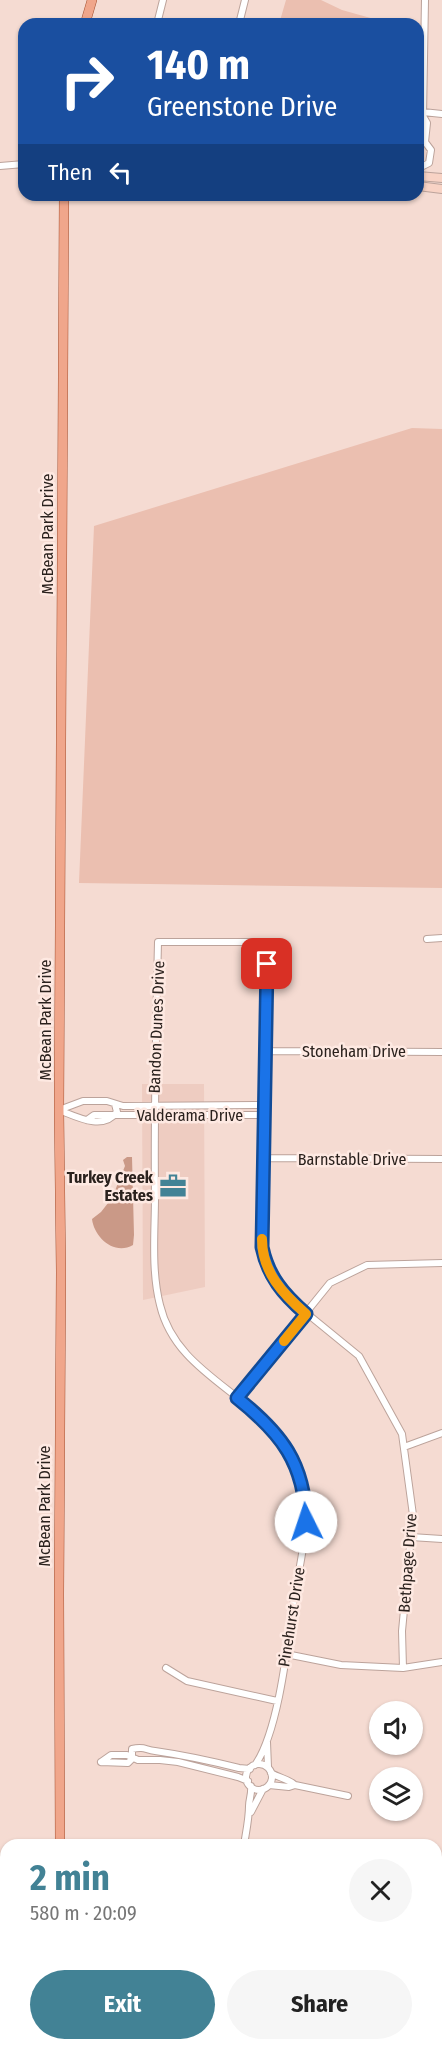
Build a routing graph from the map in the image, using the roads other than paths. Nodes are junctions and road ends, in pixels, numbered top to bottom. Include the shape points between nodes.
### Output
1 (92, 0) edge
2 (163, 0) edge
3 (245, 0) edge
4 (425, 0) edge
5 (87, 18) edge
6 (158, 18) edge
7 (240, 18) edge
8 (424, 30) edge
9 (442, 114) edge
10 (424, 117) edge
11 (424, 120) edge
12 (424, 134) edge
13 (424, 144) edge
14 (18, 164) edge
15 (424, 165) edge
16 (0, 166) edge
17 (424, 176) edge
18 (442, 178) edge
19 (424, 187) edge
20 (442, 189) edge
21 (64, 201) edge
22 (442, 938) edge
23 (427, 939) dead end
24 (266, 1051) junction
25 (442, 1052) edge
26 (115, 1104) junction
27 (265, 1105) junction
28 (154, 1106) junction
29 (59, 1110) junction
30 (154, 1114) junction
31 (115, 1115) junction
32 (265, 1115) junction
33 (263, 1158) junction
34 (442, 1159) edge
35 (442, 1263) edge
36 (306, 1314) junction
37 (237, 1398) junction
38 (442, 1433) edge
39 (404, 1447) junction
40 (411, 1537) junction
41 (442, 1539) edge
42 (286, 1654) junction
43 (442, 1662) edge
44 (166, 1668) dead end
45 (403, 1668) junction
46 (277, 1701) junction
47 (267, 1743) junction
48 (132, 1759) junction
49 (101, 1762) dead end
50 (252, 1767) junction
51 (269, 1770) junction
52 (249, 1784) junction
53 (295, 1785) junction
54 (266, 1787) junction
55 (348, 1796) dead end
56 (251, 1812) junction
57 (60, 1839) edge
58 (245, 1839) edge

1 - 5 main road
2 - 6 street
3 - 7 street
4 - 8 street
9 - 10 street
11 - 12 street
13 - 15 street via 431,150 429,163
14 - 16 street
17 - 18 main road
19 - 20 main road
21 - 29 main road, McBean Park Drive
22 - 23 street
24 - 25 street, Stoneham Drive
24 - 27 street, Bandon Dunes Drive
24 - 28 street, Bandon Dunes Drive via 267,942 158,942
26 - 28 street, Valderama Drive
26 - 29 street, Valderama Drive via 83,1101
26 - 31 street
27 - 28 street, Valderama Drive
27 - 32 street, Bandon Dunes Drive
28 - 30 street, Pinehurst Drive
29 - 31 street, Valderama Drive via 104,1122
29 - 57 main road, McBean Park Drive
30 - 31 street, Valderama Drive
30 - 32 street, Valderama Drive
30 - 37 street, Pinehurst Drive via 156,1278 160,1307 183,1352
32 - 33 street, Bethpage Drive
33 - 34 street, Barnstable Drive
33 - 36 street, Bethpage Drive via 262,1247 266,1264 273,1280
35 - 36 street via 367,1265 330,1283
36 - 37 street
36 - 39 street, Bethpage Drive via 358,1356 402,1434
37 - 42 street, Pinehurst Drive via 279,1437 294,1463 303,1492 306,1522
38 - 39 street
39 - 40 street, Bethpage Drive via 413,1515
40 - 41 street
40 - 45 street, Bethpage Drive via 402,1631
42 - 45 street via 341,1665
42 - 46 street, Pinehurst Drive
43 - 45 street
44 - 46 street via 187,1681
46 - 47 street, Pinehurst Drive
47 - 50 street, Pinehurst Drive
47 - 51 street, Pinehurst Drive
48 - 49 street via 128,1763
48 - 50 street via 132,1749 147,1748 239,1768
48 - 52 street via 178,1762 238,1777
50 - 51 street via 262,1764
50 - 52 street via 247,1774
51 - 53 street
51 - 54 street via 272,1779
52 - 54 street via 257,1789
52 - 56 street
53 - 54 street
53 - 55 street
54 - 56 street
56 - 58 street

